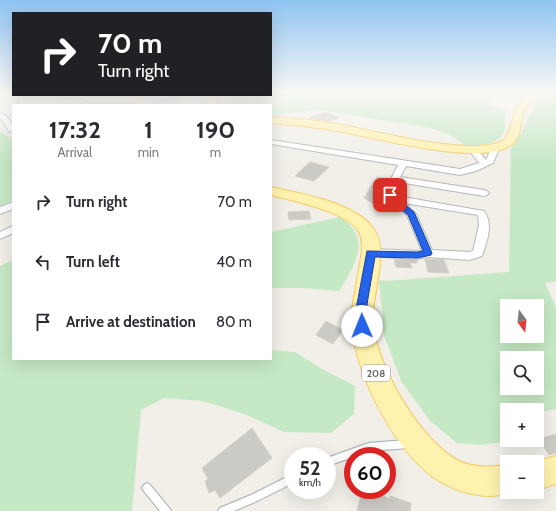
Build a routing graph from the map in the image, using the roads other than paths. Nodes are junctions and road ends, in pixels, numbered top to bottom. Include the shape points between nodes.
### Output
1 (1, 116) edge
2 (518, 116) edge
3 (272, 120) edge
4 (12, 129) edge
5 (272, 142) edge
6 (496, 147) junction
7 (473, 150) junction
8 (403, 163) junction
9 (484, 164) junction
10 (395, 179) junction
11 (272, 191) edge
12 (484, 193) dead end
13 (392, 198) junction
14 (12, 205) edge
15 (0, 211) edge
16 (12, 230) edge
17 (0, 236) edge
18 (371, 250) junction
19 (427, 253) junction
20 (416, 443) junction
21 (336, 459) edge
22 (556, 470) edge
23 (544, 473) edge
24 (500, 480) edge
25 (284, 483) edge
26 (147, 488) dead end
27 (166, 511) edge
28 (223, 511) edge

1 - 4 street
2 - 6 main road via 512,136 505,144
3 - 7 main road via 321,124
5 - 8 street
6 - 7 main road
6 - 9 street via 490,161
7 - 9 street
8 - 9 street via 460,172
8 - 10 street
10 - 12 street
10 - 13 street via 389,192
11 - 18 main road via 337,210 355,219 368,232
13 - 19 street via 411,214
13 - 19 street via 475,211 483,215 485,221 478,253 468,256
14 - 15 street
16 - 17 street
18 - 19 street via 418,255
18 - 20 main road, 208 via 362,304 362,326 368,354 381,385
20 - 21 lane via 369,447
20 - 24 main road, 208 via 443,468 472,479
22 - 23 main road
25 - 28 lane
26 - 27 lane

